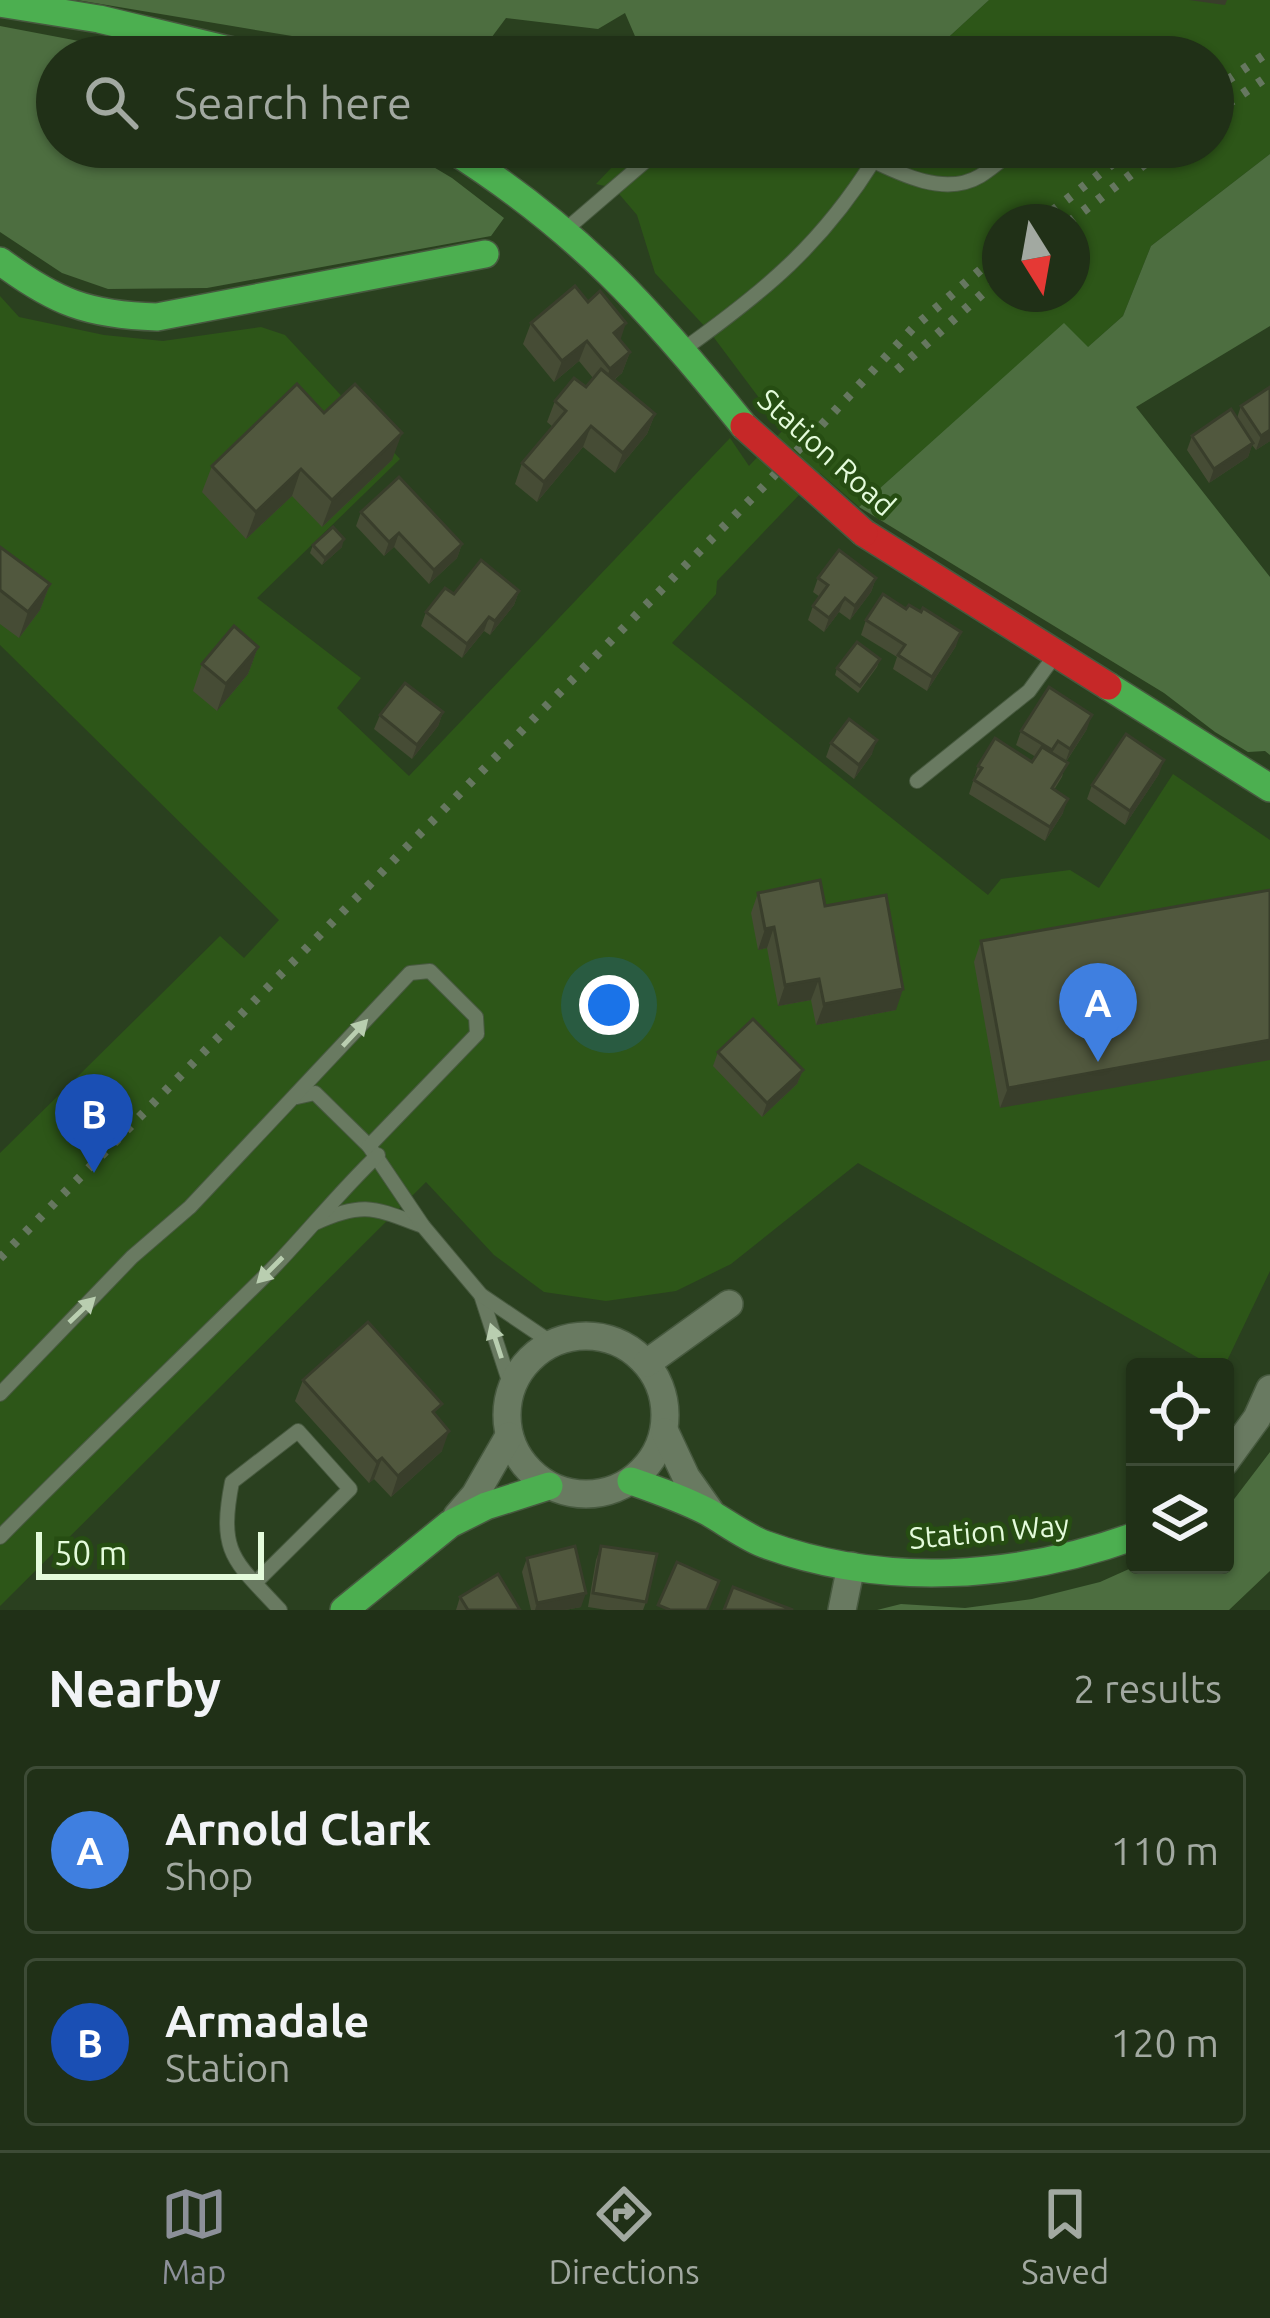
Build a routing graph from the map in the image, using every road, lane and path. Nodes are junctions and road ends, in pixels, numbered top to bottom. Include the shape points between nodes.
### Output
1 (0, 3) edge
2 (171, 36) edge
3 (482, 168) edge
4 (638, 168) edge
5 (869, 168) edge
6 (893, 168) edge
7 (990, 168) edge
8 (564, 231) junction
9 (485, 254) dead end
10 (0, 261) edge
11 (682, 351) junction
12 (1056, 654) junction
13 (917, 781) dead end
14 (1270, 788) edge
15 (297, 1096) junction
16 (374, 1150) junction
17 (311, 1226) junction
18 (423, 1226) junction
19 (481, 1295) junction
20 (729, 1304) dead end
21 (552, 1343) junction
22 (647, 1363) junction
23 (512, 1387) junction
24 (1270, 1389) edge
25 (0, 1394) edge
26 (665, 1432) junction
27 (509, 1436) junction
28 (1234, 1450) edge
29 (631, 1481) junction
30 (549, 1486) junction
31 (712, 1514) junction
32 (450, 1524) junction
33 (0, 1537) edge
34 (1126, 1540) edge
35 (851, 1565) junction
36 (255, 1582) junction
37 (280, 1610) edge
38 (344, 1610) edge
39 (842, 1610) edge

1 - 2 main road
3 - 8 main road, Station Road
4 - 8 lane
5 - 11 lane via 783,275
6 - 7 lane via 947,185
8 - 11 main road, Station Road
9 - 10 main road via 157,317 106,316 50,300
11 - 12 main road, Station Road, bridge via 744,426 864,533
12 - 13 lane via 1029,691
12 - 14 main road, Station Road
15 - 16 lane via 315,1093
15 -> 16 lane via 410,973 430,971 476,1017 477,1034
25 -> 15 lane
16 - 17 lane
16 - 18 lane
17 - 18 lane via 349,1208 377,1207
17 -> 33 lane
18 - 19 lane
19 - 21 lane
23 -> 19 lane
20 - 22 street
21 - 22 street via 613,1340
21 - 23 street
22 - 26 street via 660,1384
23 - 27 street
24 - 28 street
26 - 29 street
26 - 31 street, Station Way
27 - 30 street via 531,1474
27 - 32 street
29 - 30 street via 590,1495
29 - 31 main road, Station Way
30 - 32 main road
31 - 35 main road, Station Way via 762,1543
32 - 38 main road
34 - 35 main road, Station Way via 1092,1554 985,1570 904,1573
35 - 39 street
36 - 36 lane via 231,1557 224,1522 232,1482 298,1431 350,1490
36 - 37 lane

